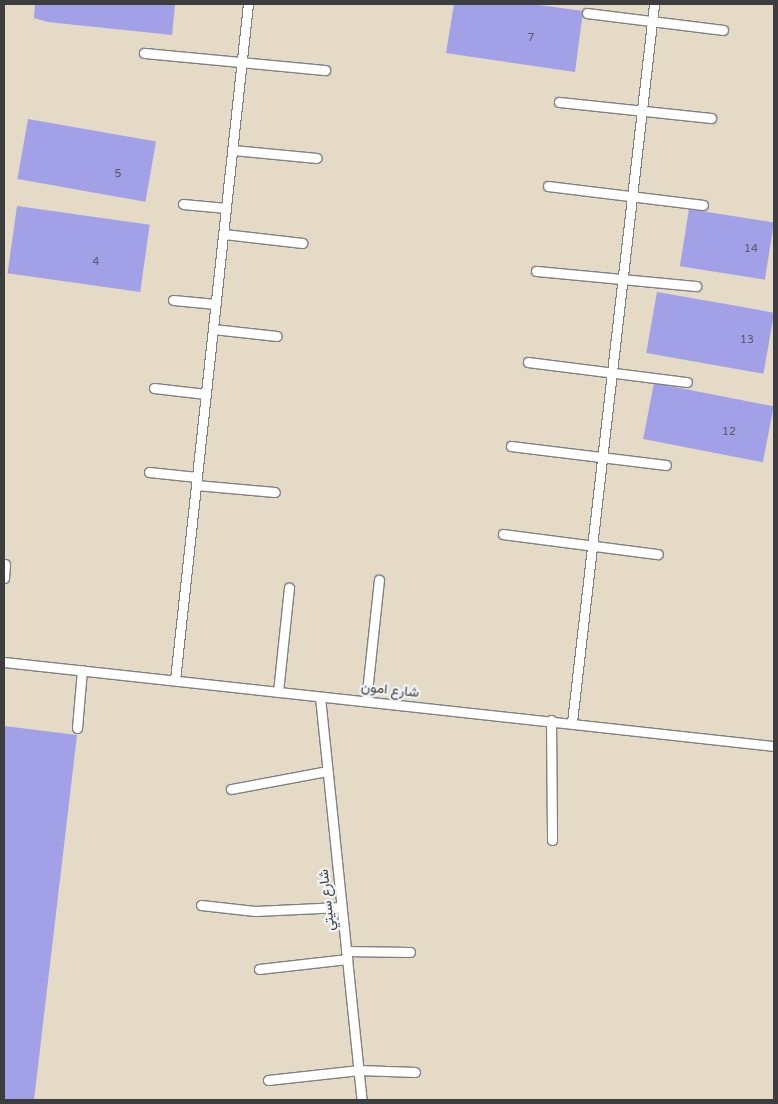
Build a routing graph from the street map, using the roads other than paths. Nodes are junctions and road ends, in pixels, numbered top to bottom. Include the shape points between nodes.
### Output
1 (248, 4) edge
2 (654, 4) edge
3 (587, 13) dead end
4 (652, 21) junction
5 (724, 30) dead end
6 (144, 53) dead end
7 (242, 63) junction
8 (325, 70) dead end
9 (559, 102) dead end
10 (642, 111) junction
11 (711, 118) dead end
12 (232, 150) junction
13 (317, 158) dead end
14 (548, 186) dead end
15 (632, 197) junction
16 (182, 204) dead end
17 (703, 205) dead end
18 (226, 208) junction
19 (224, 234) junction
20 (302, 243) dead end
21 (536, 271) dead end
22 (623, 279) junction
23 (696, 286) dead end
24 (173, 300) dead end
25 (216, 304) junction
26 (213, 329) junction
27 (277, 336) dead end
28 (528, 362) dead end
29 (612, 372) junction
30 (687, 382) dead end
31 (154, 388) dead end
32 (206, 394) junction
33 (511, 446) dead end
34 (603, 457) junction
35 (666, 465) dead end
36 (148, 472) dead end
37 (197, 481) junction
38 (275, 492) dead end
39 (503, 534) dead end
40 (592, 546) junction
41 (658, 554) dead end
42 (5, 564) edge
43 (4, 578) edge
44 (379, 580) dead end
45 (289, 588) dead end
46 (4, 662) edge
47 (82, 670) junction
48 (175, 680) junction
49 (278, 692) junction
50 (320, 697) junction
51 (366, 701) junction
52 (551, 720) junction
53 (572, 722) junction
54 (77, 728) dead end
55 (774, 746) edge
56 (327, 772) junction
57 (231, 789) dead end
58 (552, 840) dead end
59 (201, 905) dead end
60 (342, 907) junction
61 (410, 952) dead end
62 (347, 955) junction
63 (259, 970) dead end
64 (359, 1070) junction
65 (414, 1072) dead end
66 (268, 1080) dead end
67 (362, 1100) edge

1 - 7 lane
2 - 4 lane
3 - 4 lane
4 - 5 lane
4 - 10 lane
6 - 7 lane
7 - 8 lane
7 - 12 lane
9 - 10 lane
10 - 11 lane
10 - 15 lane
12 - 13 lane
12 - 18 lane
14 - 15 lane
15 - 17 lane
15 - 22 lane
16 - 18 lane
18 - 19 lane
19 - 20 lane
19 - 25 lane
21 - 22 lane
22 - 23 lane
22 - 29 lane
24 - 25 lane
25 - 26 lane
26 - 27 lane
26 - 32 lane
28 - 29 lane
29 - 30 lane
29 - 34 lane
31 - 32 lane
32 - 37 lane
33 - 34 lane
34 - 35 lane
34 - 40 lane
36 - 37 lane
37 - 38 lane
37 - 48 lane
39 - 40 lane
40 - 41 lane
40 - 53 lane
42 - 43 lane
44 - 51 lane
45 - 49 lane
46 - 47 lane, شارع امون
47 - 48 lane, شارع امون
47 - 54 lane
48 - 49 lane, شارع امون
49 - 50 lane, شارع امون
50 - 51 lane, شارع امون
50 - 56 lane, شارع سيتي
51 - 52 lane, شارع امون
52 - 53 lane, شارع امون
52 - 58 lane
53 - 55 lane, شارع امون
56 - 57 lane
56 - 60 lane, شارع سيتي
59 - 60 lane via 255,911
60 - 62 lane, شارع سيتي
61 - 62 lane
62 - 63 lane
62 - 64 lane, شارع سيتي
64 - 65 lane
64 - 66 lane
64 - 67 lane, شارع سيتي

